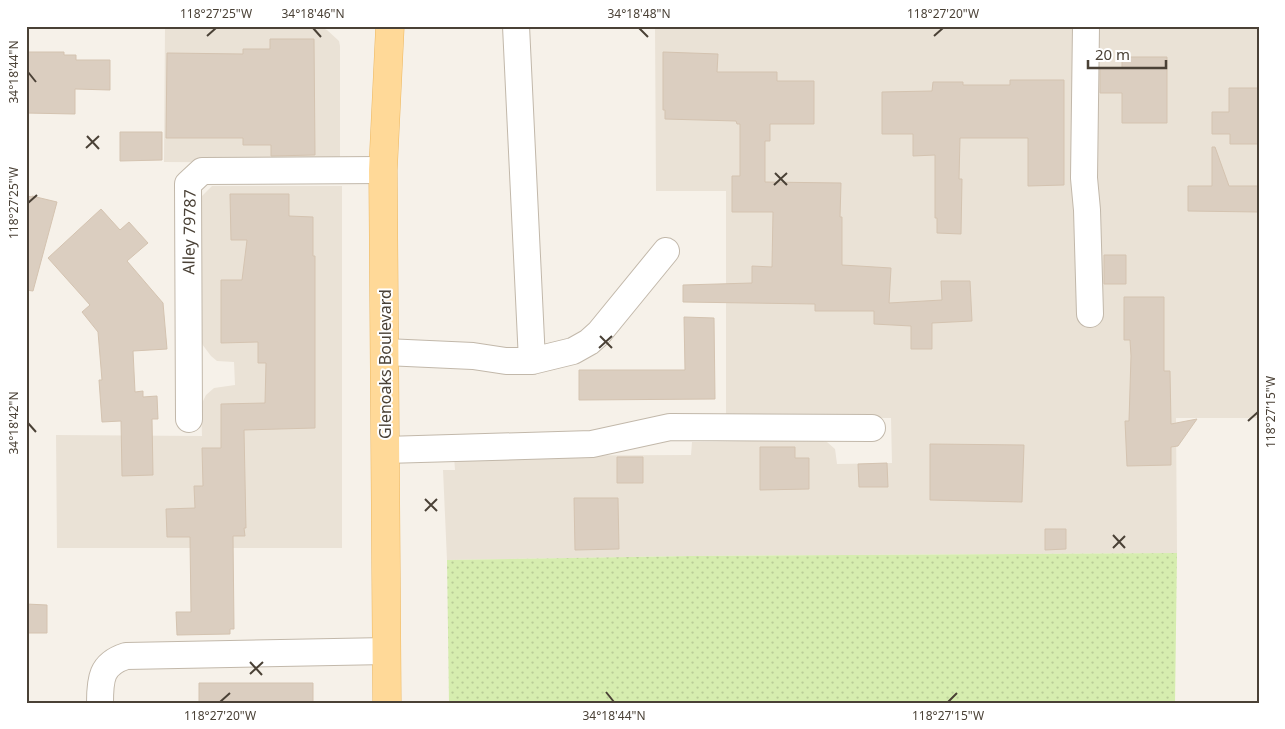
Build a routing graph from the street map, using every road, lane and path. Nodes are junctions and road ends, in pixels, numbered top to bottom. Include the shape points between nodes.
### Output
1 (390, 26) edge
2 (516, 26) edge
3 (1086, 26) edge
4 (384, 170) junction
5 (666, 251) dead end
6 (1090, 314) dead end
7 (385, 352) junction
8 (532, 361) junction
9 (189, 419) dead end
10 (872, 428) dead end
11 (385, 450) junction
12 (387, 651) junction
13 (100, 703) edge
14 (388, 703) edge

1 - 4 main road, Glenoaks Boulevard
2 - 8 lane
3 - 6 lane via 1084,178
4 - 7 main road, Glenoaks Boulevard
4 - 9 lane, Alley 79787 via 202,171 188,184
5 - 8 lane via 589,342 573,351
7 - 8 lane
7 - 11 main road, Glenoaks Boulevard
10 - 11 lane via 670,427 592,444
11 - 12 main road, Glenoaks Boulevard
12 - 13 lane via 126,656 107,666 100,688
12 - 14 main road, Glenoaks Boulevard

